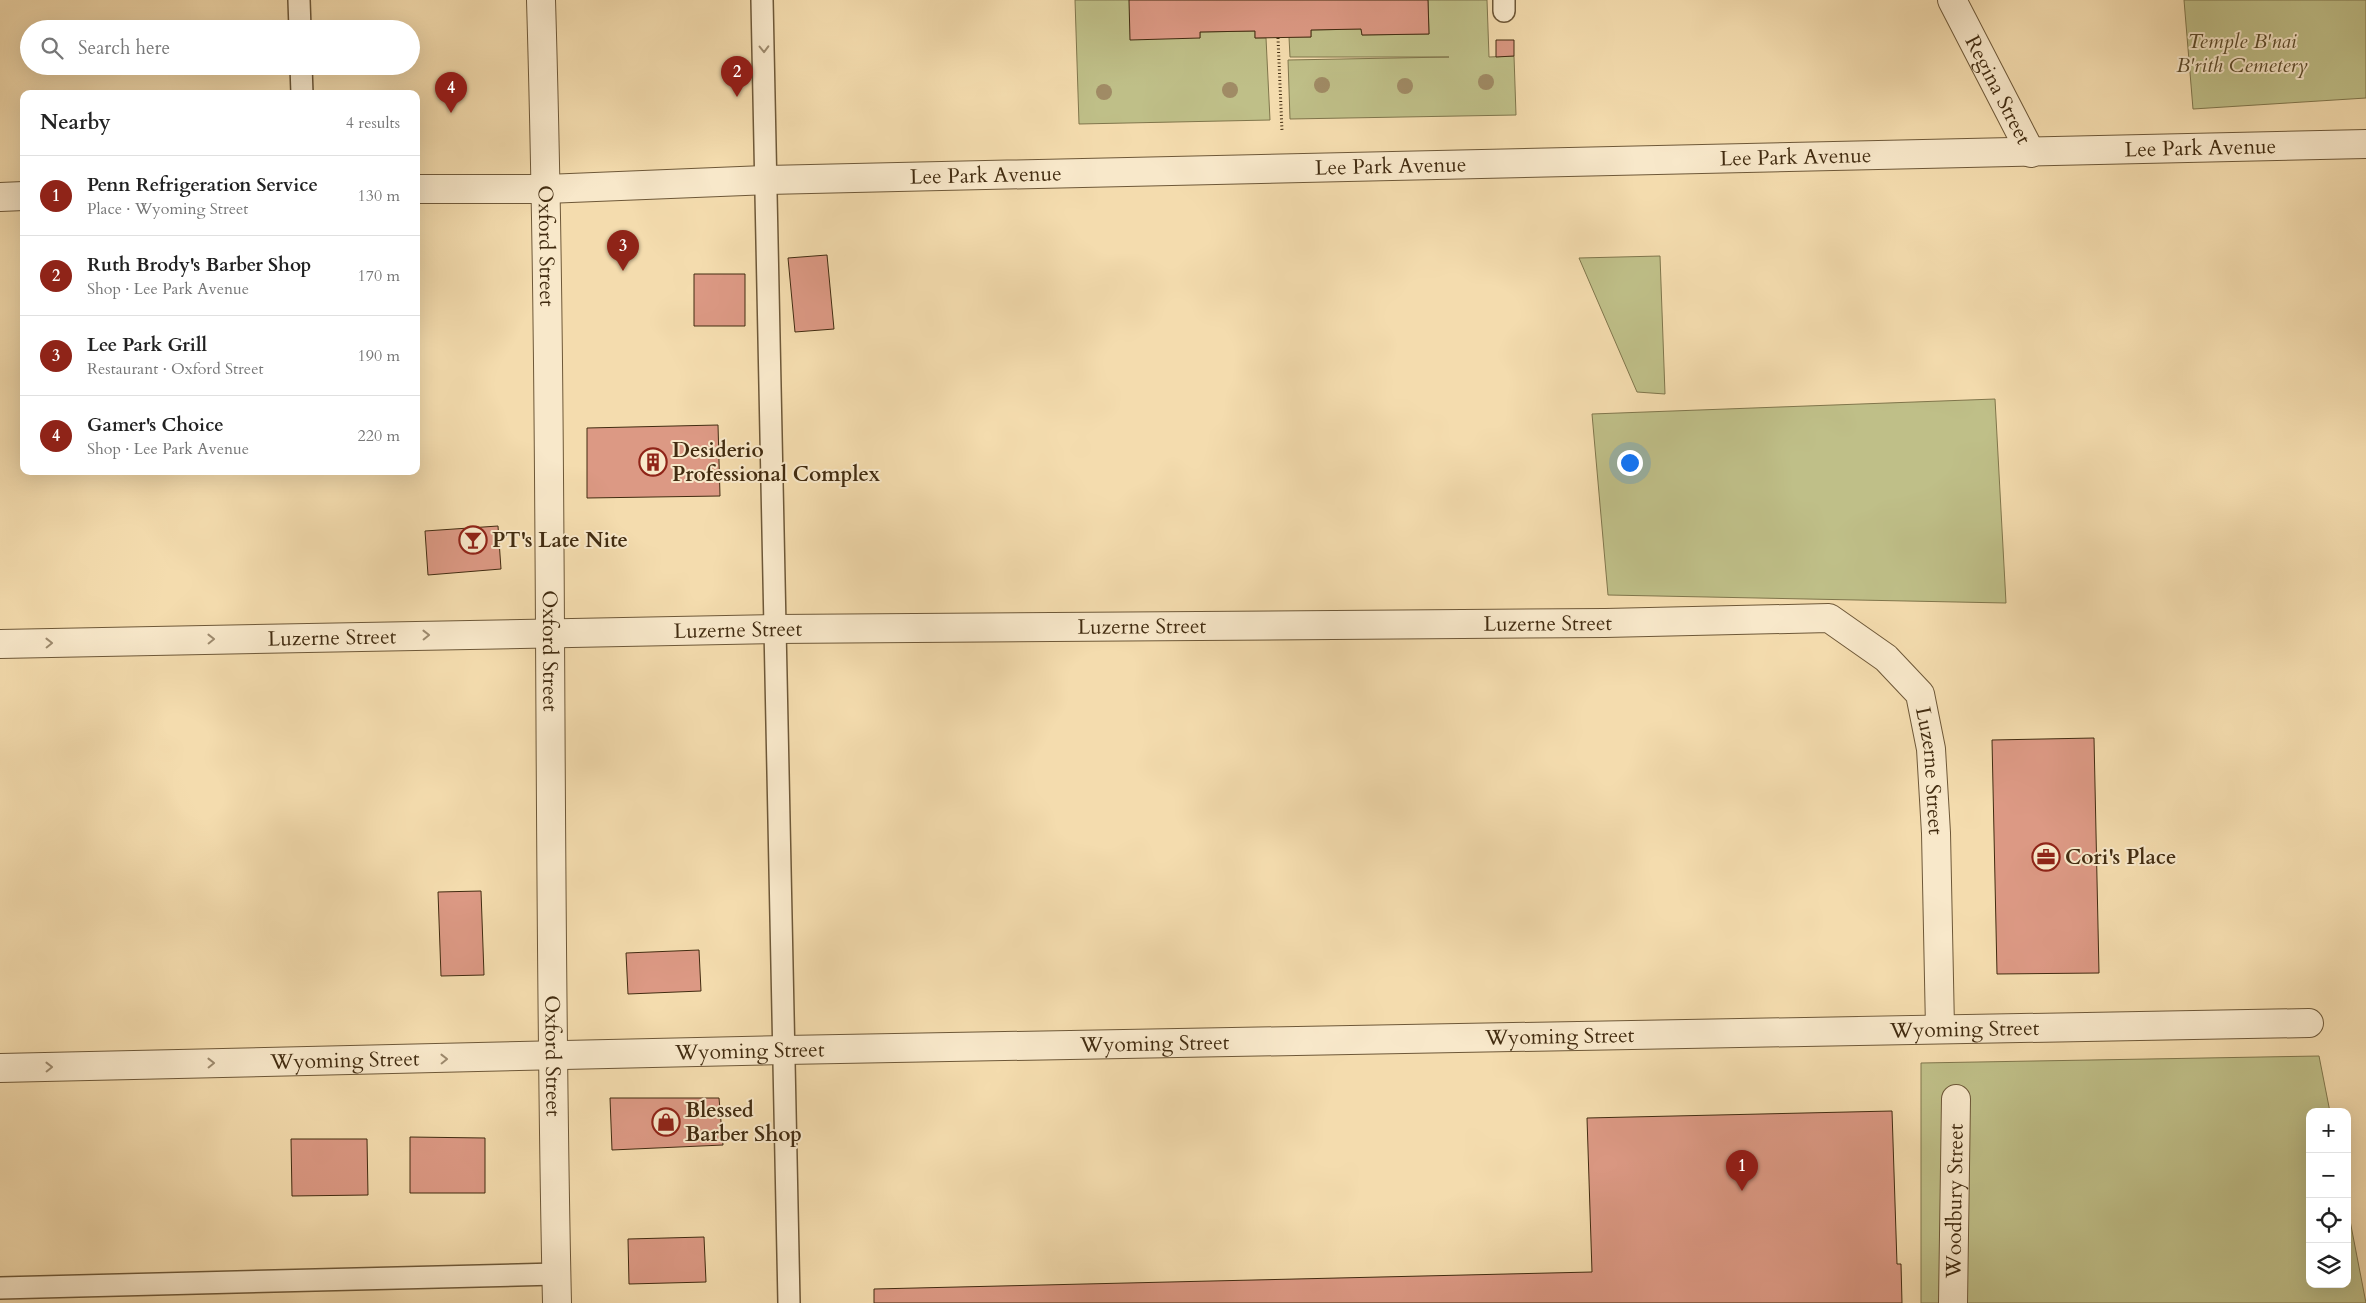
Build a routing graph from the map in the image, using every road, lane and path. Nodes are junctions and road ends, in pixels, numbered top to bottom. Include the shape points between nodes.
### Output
1 (299, 0) edge
2 (541, 0) edge
3 (762, 0) edge
4 (1952, 0) edge
5 (300, 20) edge
6 (1278, 38) dead end
7 (301, 75) edge
8 (302, 90) edge
9 (1282, 131) dead end
10 (2366, 144) edge
11 (2031, 153) junction
12 (767, 180) junction
13 (546, 188) junction
14 (420, 189) edge
15 (20, 196) edge
16 (0, 197) edge
17 (776, 628) junction
18 (549, 632) junction
19 (0, 644) edge
20 (2309, 1022) dead end
21 (1940, 1028) junction
22 (785, 1050) junction
23 (552, 1056) junction
24 (0, 1068) edge
25 (1956, 1099) dead end
26 (0, 1274) edge
27 (556, 1274) junction
28 (0, 1288) edge
29 (1, 1303) edge
30 (557, 1303) edge
31 (789, 1303) edge
32 (1953, 1303) edge

1 - 5 lane
2 - 13 street, Oxford Street
3 -> 12 lane
4 - 11 street, Regina Street
6 - 9 path
7 - 8 lane
10 - 11 street, Lee Park Avenue
11 - 12 street, Lee Park Avenue
12 - 13 street, Lee Park Avenue
12 - 17 lane
13 - 14 street, Lee Park Avenue
13 - 18 street, Oxford Street
15 - 16 street
17 - 18 street, Luzerne Street
17 - 21 street, Luzerne Street via 1595,623 1830,618 1886,658 1920,694 1931,749
17 - 22 lane
19 -> 18 street, Luzerne Street
18 - 23 street, Oxford Street
20 - 21 street, Wyoming Street
21 - 22 street, Wyoming Street
22 - 23 street, Wyoming Street
22 - 31 lane
24 -> 23 street, Wyoming Street
23 - 27 street, Oxford Street
25 - 32 street, Woodbury Street
26 - 28 lane
27 - 28 lane
27 - 30 street, Oxford Street
28 - 29 lane

